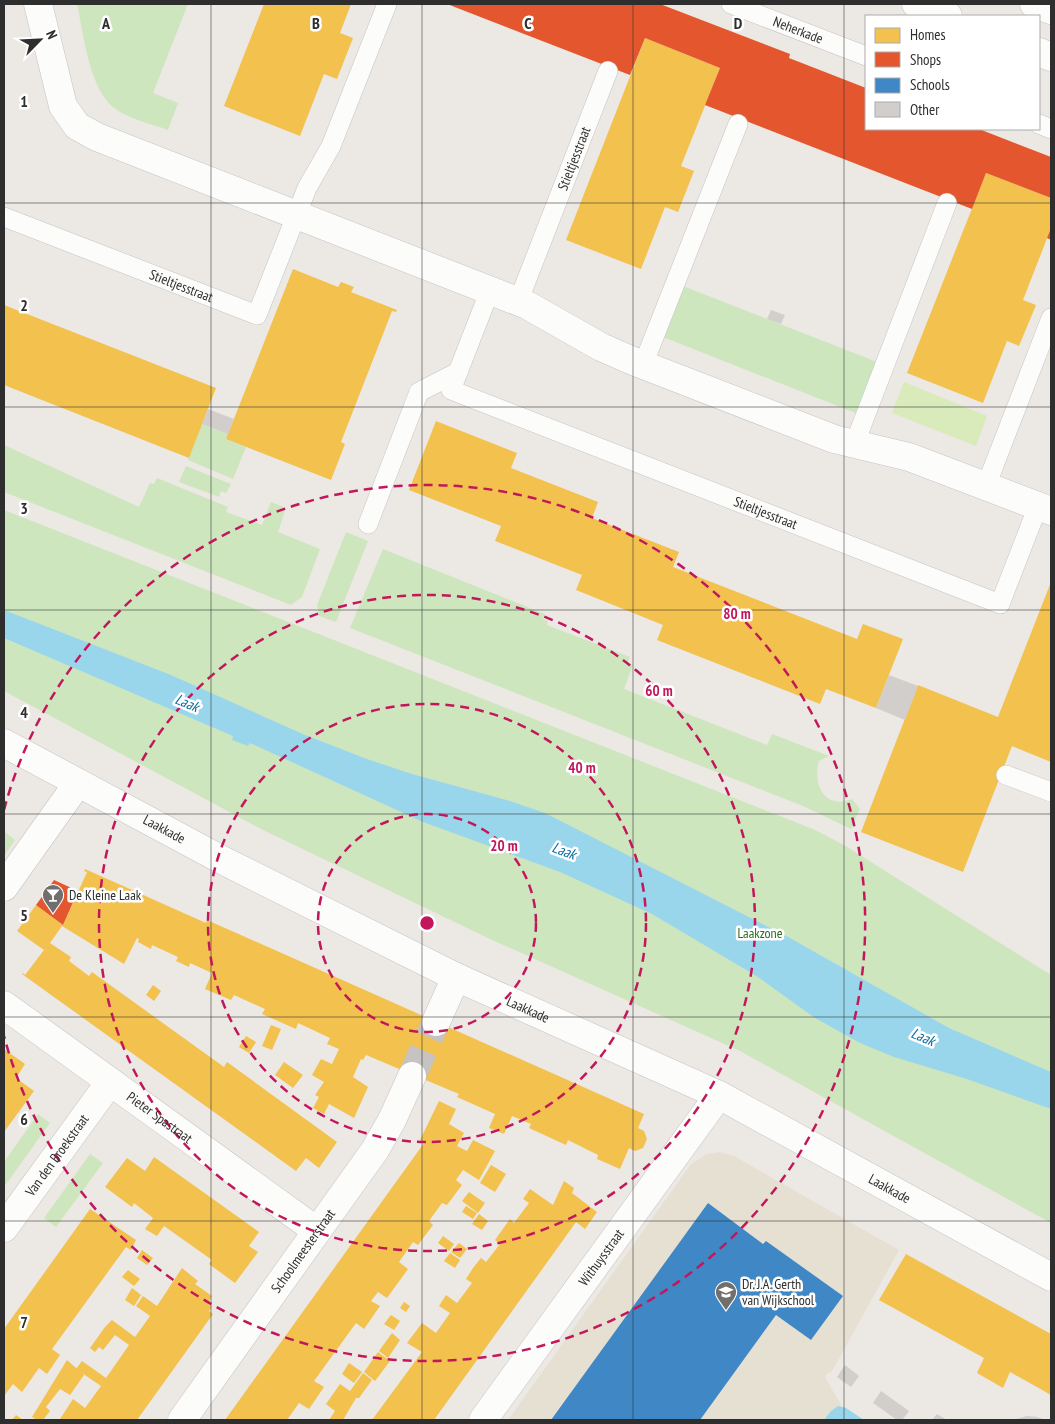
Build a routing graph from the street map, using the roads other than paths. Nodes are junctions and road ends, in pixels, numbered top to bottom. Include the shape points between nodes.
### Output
1 (38, 4) edge
2 (387, 4) edge
3 (731, 4) edge
4 (916, 4) edge
5 (1034, 4) edge
6 (1051, 10) edge
7 (945, 15) edge
8 (865, 56) edge
9 (608, 71) dead end
10 (738, 124) dead end
11 (947, 203) dead end
12 (296, 215) junction
13 (4, 216) edge
14 (490, 290) junction
15 (518, 302) junction
16 (1051, 318) edge
17 (643, 365) junction
18 (458, 372) junction
19 (854, 445) junction
20 (986, 486) junction
21 (1045, 508) edge
22 (368, 524) dead end
23 (4, 744) edge
24 (1006, 775) dead end
25 (78, 783) junction
26 (1051, 792) edge
27 (4, 887) edge
28 (456, 977) junction
29 (4, 1005) edge
30 (436, 1022) tunnel mouth
31 (412, 1076) tunnel mouth
32 (110, 1082) junction
33 (719, 1095) junction
34 (4, 1228) edge
35 (317, 1231) junction
36 (1051, 1277) edge
37 (182, 1420) edge
38 (483, 1420) edge

1 - 12 street, Stieltjesstraat via 61,99 77,126 96,137
2 - 12 lane, Stieltjesstraat via 331,146
3 - 8 lane, Neherkade
4 - 7 street
5 - 6 street
9 - 15 lane, Stieltjesstraat
10 - 17 lane
11 - 19 lane
12 - 13 lane, Stieltjesstraat via 256,316
12 - 14 street, Stieltjesstraat
14 - 15 street, Stieltjesstraat
14 - 18 lane, Stieltjesstraat
15 - 17 street, Stieltjesstraat via 536,309 600,347
16 - 20 lane
17 - 19 street, Stieltjesstraat
18 - 21 lane, Stieltjesstraat via 451,390 1000,604
18 - 22 lane via 419,392
19 - 20 street, Stieltjesstraat via 909,457
20 - 21 street, Stieltjesstraat
23 - 25 street, Laakkade
24 - 26 lane
25 - 27 street
25 - 28 street, Laakkade via 224,861
28 - 30 street
28 - 33 street, Laakkade
29 - 32 street, Pieter Spastraat
31 - 35 street, Schoolmeesterstraat via 381,1140
32 - 34 street, Van den Broekstraat
32 - 35 street, Pieter Spastraat
33 - 36 street, Laakkade
33 - 38 street, Withuysstraat
35 - 37 street, Schoolmeesterstraat

